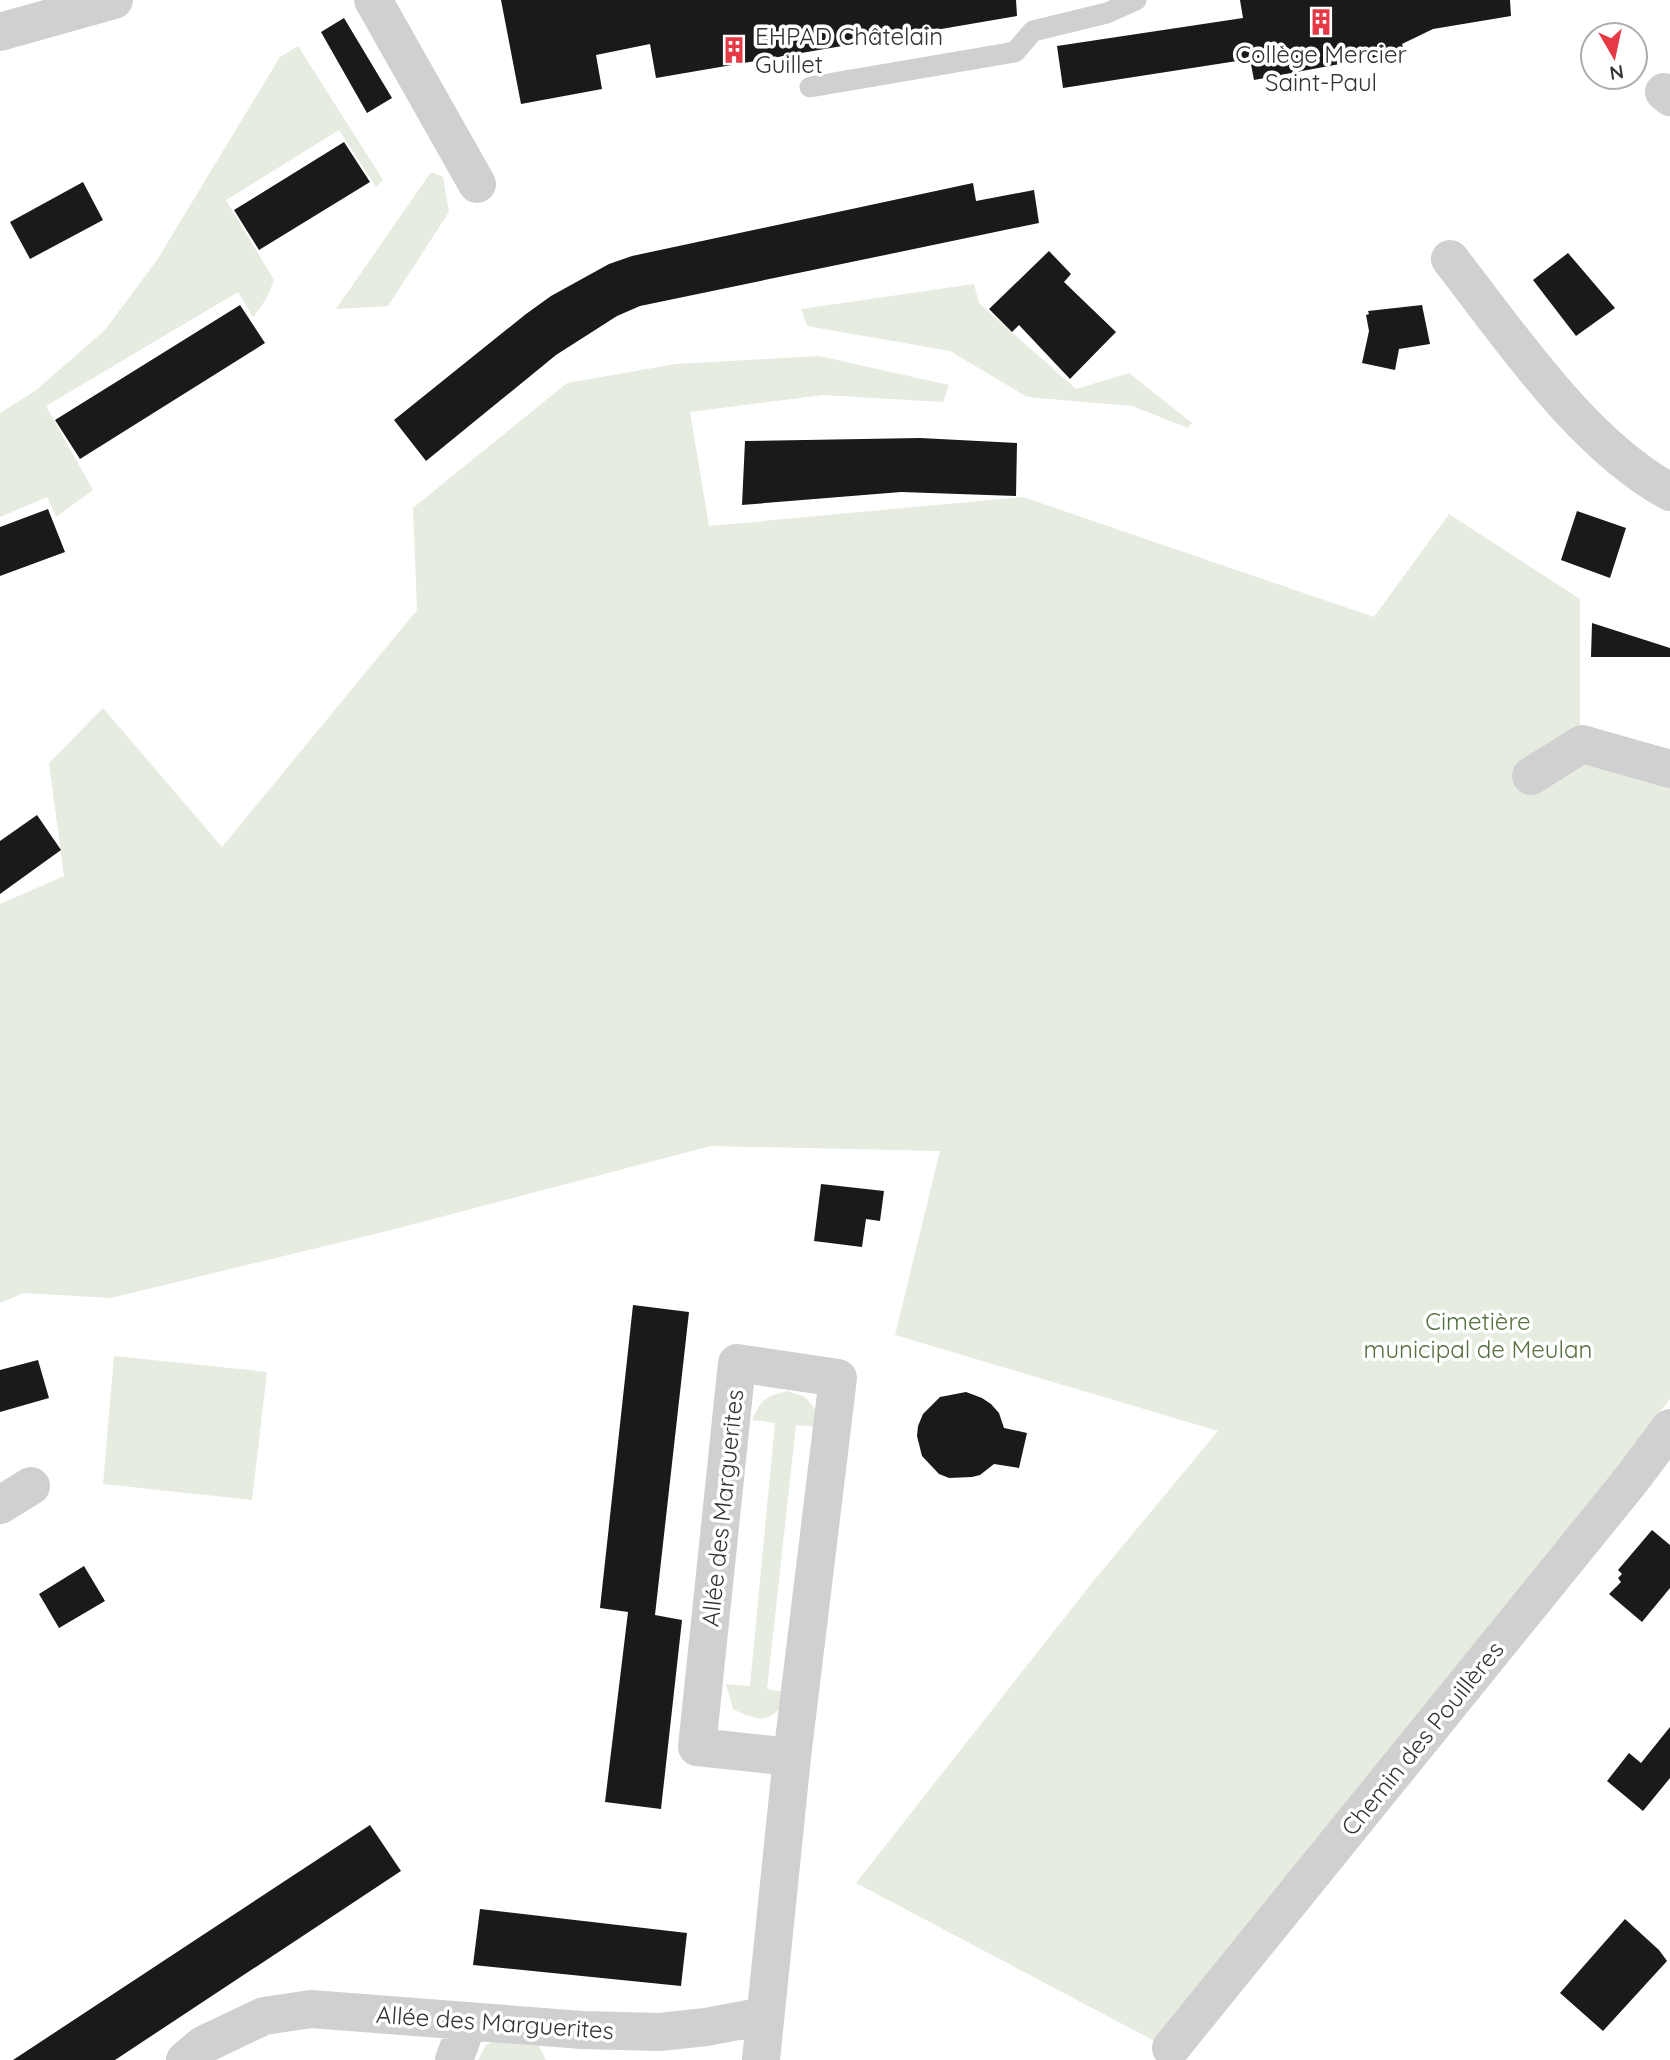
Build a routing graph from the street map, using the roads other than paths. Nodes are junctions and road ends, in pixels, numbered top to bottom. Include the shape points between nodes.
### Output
1 (114, 0) edge
2 (373, 0) edge
3 (1136, 0) edge
4 (0, 32) edge
5 (810, 87) dead end
6 (477, 184) dead end
7 (1450, 259) dead end
8 (1670, 492) edge
9 (1670, 769) edge
10 (1531, 776) dead end
11 (1670, 1428) edge
12 (792, 1757) junction
13 (765, 2015) junction
14 (468, 2022) junction
15 (576, 2045) edge
16 (1171, 2048) dead end
17 (185, 2060) edge
18 (454, 2060) edge
19 (761, 2060) edge

1 - 4 street
2 - 6 street
3 - 5 lane via 1107,13 1033,31 1015,52
7 - 8 street via 1592,433
9 - 10 street via 1582,744
11 - 16 street, Chemin des Pouillères
12 - 12 street, Allée des Marguerites via 697,1747 737,1363 838,1378
12 - 13 street, Allée des Marguerites
13 - 15 street, Allée des Marguerites
13 - 19 street
14 - 15 street, Allée des Marguerites
14 - 17 street, Allée des Marguerites via 310,2009 264,2016 204,2045
14 - 18 street

